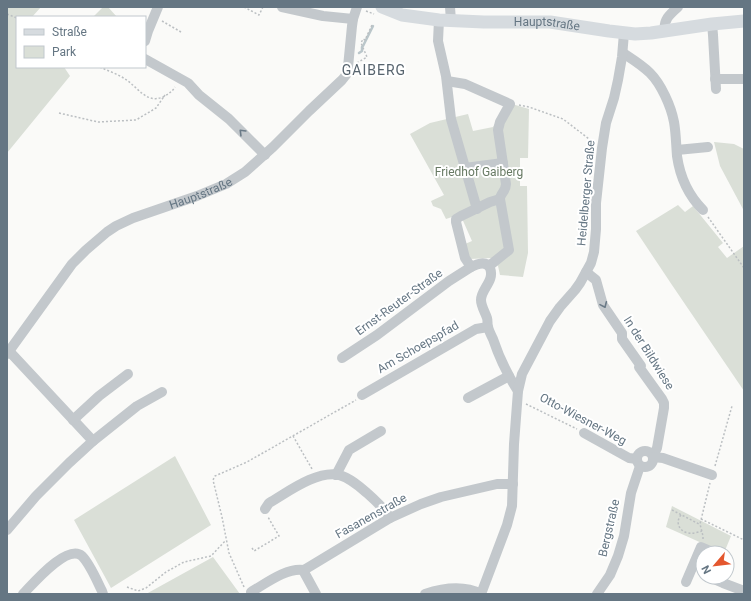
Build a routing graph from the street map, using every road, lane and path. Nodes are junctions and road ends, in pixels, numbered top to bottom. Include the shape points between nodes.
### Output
1 (158, 7) edge
2 (244, 7) edge
3 (263, 7) edge
4 (282, 7) edge
5 (450, 7) edge
6 (678, 7) edge
7 (360, 10) edge
8 (379, 11) edge
9 (154, 17) junction
10 (353, 19) junction
11 (445, 20) junction
12 (744, 21) edge
13 (712, 24) junction
14 (372, 25) dead end
15 (665, 31) junction
16 (181, 32) dead end
17 (624, 33) junction
18 (146, 37) edge
19 (622, 53) junction
20 (146, 60) edge
21 (356, 64) dead end
22 (102, 68) edge
23 (181, 79) junction
24 (744, 79) edge
25 (447, 81) junction
26 (165, 95) junction
27 (510, 104) junction
28 (59, 113) dead end
29 (602, 146) junction
30 (708, 147) dead end
31 (677, 150) junction
32 (265, 155) junction
33 (503, 163) junction
34 (466, 168) junction
35 (500, 200) junction
36 (476, 209) junction
37 (703, 210) joint
38 (489, 266) junction
39 (471, 267) junction
40 (744, 268) edge
41 (586, 272) junction
42 (488, 327) junction
43 (8, 353) edge
44 (342, 358) dead end
45 (128, 374) dead end
46 (509, 376) junction
47 (162, 392) dead end
48 (362, 395) joint
49 (518, 395) junction
50 (468, 398) dead end
51 (732, 406) dead end
52 (73, 420) junction
53 (381, 431) dead end
54 (584, 433) joint
55 (293, 436) junction
56 (93, 441) junction
57 (653, 456) junction
58 (638, 462) junction
59 (313, 470) dead end
60 (713, 471) junction
61 (336, 475) junction
62 (513, 484) junction
63 (672, 510) dead end
64 (267, 513) joint
65 (681, 515) junction
66 (390, 518) junction
67 (701, 519) junction
68 (700, 524) junction
69 (7, 530) edge
70 (702, 531) junction
71 (226, 540) junction
72 (744, 540) edge
73 (702, 545) edge
74 (252, 548) dead end
75 (695, 562) edge
76 (692, 569) junction
77 (304, 570) junction
78 (695, 570) edge
79 (686, 582) dead end
80 (729, 585) edge
81 (127, 587) dead end
82 (744, 590) edge
83 (249, 593) joint
84 (22, 594) edge
85 (103, 594) edge
86 (316, 594) edge
87 (425, 594) edge
88 (481, 594) edge
89 (597, 594) edge

1 - 9 street
2 - 3 path via 259,15
4 - 10 street via 323,16
5 - 11 street
6 - 15 street via 666,19
7 - 8 path
7 - 10 street, Hauptstraße
8 - 11 main road, Hauptstraße
9 - 16 path
9 - 18 street
10 - 32 street, Hauptstraße via 346,75
11 - 17 main road, Hauptstraße via 550,22
11 - 25 street via 438,44
12 - 13 main road, Hauptstraße
13 - 15 main road, Hauptstraße
13 - 24 street via 716,84
14 - 21 path via 362,43 367,57
15 - 17 main road, Hauptstraße
17 - 19 street, Heidelberger Straße
19 - 29 street, Heidelberger Straße via 617,86
19 - 31 street via 649,72 662,90 674,121
20 - 23 street
22 - 26 path via 126,80 151,99
23 - 26 path via 172,91
32 -> 23 street via 229,119
25 - 27 street via 465,84
25 - 34 street via 451,119
26 - 28 path via 156,108 136,120 98,122
27 - 29 path via 529,107 563,119 597,145
27 - 33 street via 498,128
29 - 41 street, Heidelberger Straße via 596,196 595,247
30 - 31 street
31 - 37 street via 686,186 693,200
32 - 43 street, Hauptstraße via 226,184 133,218 106,232 72,264
33 - 34 street
33 - 35 street via 506,186
34 - 36 street
35 - 36 street
35 - 38 street via 509,250
36 - 39 street via 457,218 456,221 465,258
37 - 40 path
38 - 39 street via 480,263
38 - 42 street via 490,280 481,299
39 - 44 street, Ernst-Reuter-Straße
41 - 49 street, Heidelberger Straße via 546,326 524,369
41 -> 57 street, In der Bildwiese via 596,280 603,305 622,333 622,339 641,366 639,367 664,403 657,448
42 - 46 street
42 - 48 street, Am Schoepspfad via 476,329
43 - 52 street
45 - 52 street
46 - 49 street
46 - 50 street
47 - 56 street via 137,406
48 - 55 path
49 - 54 path, Otto-Wiesner-Weg
49 - 62 street, Heidelberger Straße
51 - 60 path
52 - 56 street
53 - 61 street via 349,450
54 - 58 street, Otto-Wiesner-Weg
55 - 59 path
55 - 71 path via 247,462 215,476
56 - 69 street via 36,496
57 - 58 street via 646,450 643,451 638,454
57 - 60 street
58 - 89 street, Bergstraße via 618,556 612,571
60 - 67 path
61 - 64 street via 309,480 269,503
61 - 66 street via 355,482
62 - 66 street, Fasanenstraße via 497,484 441,497
62 - 88 street, Heidelberger Straße via 509,520
63 - 65 path
64 - 74 path via 279,536 254,551
65 - 68 path
65 - 70 path via 678,522 682,530 689,533
66 - 77 street, Fasanenstraße
67 - 68 path
67 - 72 path
68 - 70 path
70 - 73 path
71 - 81 path via 211,556 184,562 146,588 138,591
71 - 83 path via 231,559
75 - 76 street
76 - 78 street
76 - 79 street
77 - 83 street, Fasanenstraße via 297,569 281,575
77 - 86 street
80 - 82 street
84 - 85 street via 53,564 75,554 81,555 85,560
87 - 88 street via 456,588

